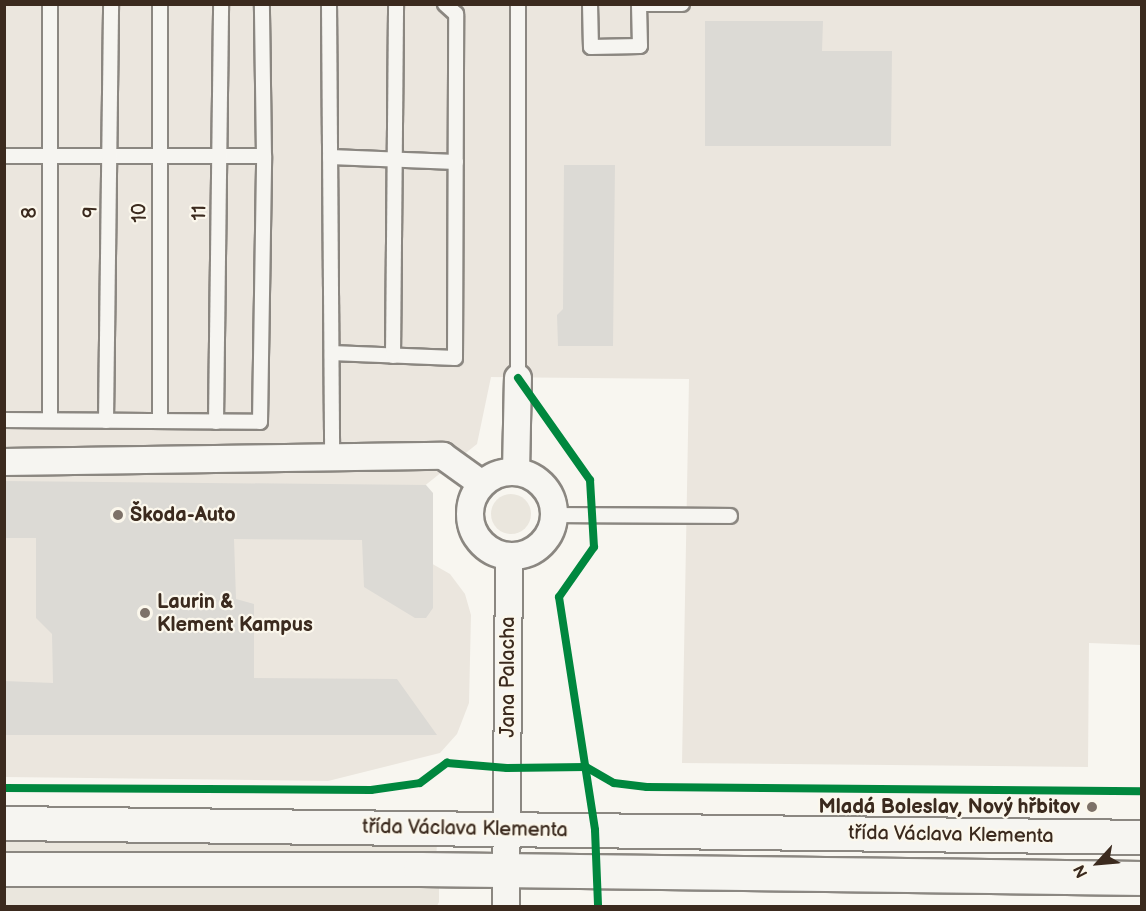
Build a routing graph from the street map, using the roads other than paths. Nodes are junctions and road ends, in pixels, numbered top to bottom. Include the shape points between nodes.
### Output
1 (50, 4) edge
2 (111, 4) edge
3 (160, 4) edge
4 (221, 4) edge
5 (262, 4) edge
6 (329, 4) edge
7 (396, 4) edge
8 (445, 4) edge
9 (518, 4) edge
10 (590, 4) edge
11 (682, 4) edge
12 (639, 5) edge
13 (111, 155) junction
14 (160, 155) junction
15 (4, 156) edge
16 (49, 156) junction
17 (220, 156) junction
18 (264, 156) junction
19 (330, 157) junction
20 (392, 161) junction
21 (456, 162) junction
22 (332, 353) junction
23 (393, 356) junction
24 (518, 378) joint
25 (4, 420) edge
26 (50, 420) junction
27 (106, 421) junction
28 (160, 422) junction
29 (216, 422) junction
30 (332, 457) junction
31 (4, 462) edge
32 (516, 472) junction
33 (482, 484) junction
34 (554, 515) junction
35 (730, 516) dead end
36 (509, 556) junction
37 (4, 823) edge
38 (507, 830) junction
39 (1142, 837) edge
40 (4, 869) edge
41 (507, 871) junction
42 (1142, 878) edge
43 (506, 906) edge

1 - 16 lane, 8
2 - 13 lane, 9
3 - 14 lane, 10
4 - 17 lane, 11
5 - 18 lane
6 - 19 lane
7 - 20 lane
8 - 21 lane via 456,14
9 - 24 lane
10 - 12 lane via 591,47 640,46
11 - 12 lane
13 - 14 lane
13 - 16 lane
13 - 27 lane, 9
14 - 17 lane
14 - 28 lane, 10
15 - 16 lane
16 - 26 lane, 8
17 - 18 lane
17 - 29 lane, 11
18 - 29 lane via 261,422
19 - 20 lane
19 - 22 lane
20 - 21 lane
20 - 23 lane
21 - 23 lane via 455,358
22 - 23 lane
22 - 30 lane
24 - 32 street
25 - 26 lane
26 - 27 lane
27 - 28 lane
28 - 29 lane
30 - 31 street
30 - 33 street via 443,456
32 - 33 street via 503,473
32 - 34 street via 540,482 549,492
33 - 36 street via 470,510 474,530 485,546
34 - 35 lane
34 - 36 street via 544,542 528,553
36 - 38 street, Jana Palacha
37 - 38 street, třída Václava Klementa
38 - 39 street, třída Václava Klementa
38 - 41 street, Jana Palacha
40 - 41 street, třída Václava Klementa
41 - 42 street, třída Václava Klementa
41 - 43 street, Jana Palacha

